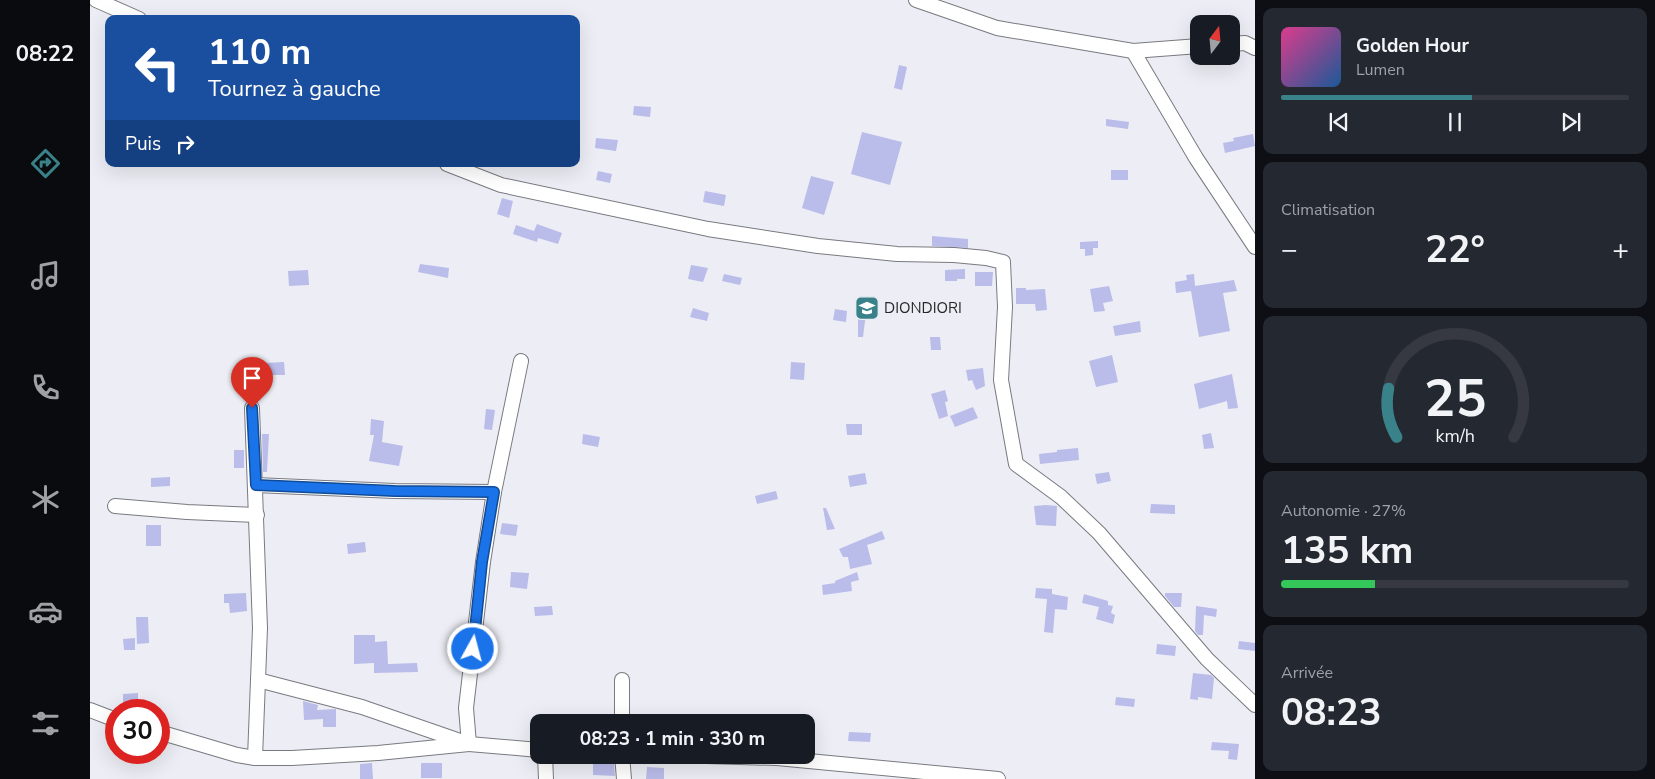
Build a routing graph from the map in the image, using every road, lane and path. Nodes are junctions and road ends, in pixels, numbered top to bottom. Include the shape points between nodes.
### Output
1 (96, 0) edge
2 (916, 0) edge
3 (130, 15) edge
4 (1240, 43) edge
5 (1190, 47) edge
6 (1255, 48) edge
7 (1133, 51) junction
8 (455, 167) edge
9 (1255, 247) edge
10 (521, 360) dead end
11 (252, 408) dead end
12 (256, 485) junction
13 (494, 492) junction
14 (115, 506) dead end
15 (257, 515) junction
16 (258, 680) junction
17 (622, 680) dead end
18 (1255, 704) edge
19 (90, 710) edge
20 (622, 714) edge
21 (105, 716) edge
22 (170, 735) edge
23 (470, 744) junction
24 (530, 749) edge
25 (255, 758) junction
26 (815, 762) edge
27 (545, 764) edge
28 (623, 764) edge
29 (546, 779) edge
30 (624, 779) edge
31 (998, 779) edge

1 - 3 street
2 - 7 street via 997,28
4 - 6 street
5 - 7 street
7 - 9 street via 1196,158
8 - 18 street via 501,185 708,229 818,246 897,254 954,255 1003,262 1005,307 1001,380 1016,464 1061,497 1099,533 1207,659
10 - 13 street
11 - 12 street
12 - 13 street
12 - 15 street
13 - 23 street via 482,562 466,708
14 - 15 street
15 - 16 street
16 - 23 street via 362,707
16 - 25 street
17 - 20 street
19 - 21 street
22 - 25 street
23 - 24 street
23 - 25 street
26 - 31 street
27 - 29 street
28 - 30 street

